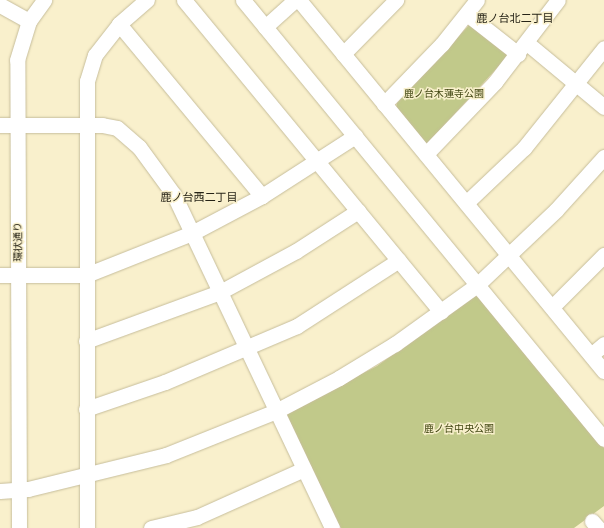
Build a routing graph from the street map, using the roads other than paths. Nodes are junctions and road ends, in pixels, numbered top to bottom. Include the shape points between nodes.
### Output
1 (44, 0) edge
2 (148, 0) edge
3 (184, 0) edge
4 (243, 0) edge
5 (296, 0) edge
6 (299, 0) edge
7 (396, 0) edge
8 (477, 0) edge
9 (558, 0) edge
10 (0, 5) edge
11 (467, 14) junction
12 (29, 21) junction
13 (119, 24) junction
14 (265, 27) junction
15 (604, 48) edge
16 (523, 49) junction
17 (344, 54) junction
18 (576, 84) junction
19 (384, 104) junction
20 (604, 107) edge
21 (0, 125) edge
22 (17, 125) junction
23 (86, 125) junction
24 (355, 136) junction
25 (426, 154) junction
26 (604, 157) edge
27 (317, 161) junction
28 (262, 196) junction
29 (466, 204) junction
30 (358, 211) junction
31 (192, 233) junction
32 (604, 255) edge
33 (509, 256) junction
34 (399, 260) junction
35 (0, 275) edge
36 (18, 275) junction
37 (86, 275) junction
38 (477, 285) junction
39 (220, 292) junction
40 (552, 307) junction
41 (441, 312) junction
42 (86, 341) junction
43 (604, 344) edge
44 (247, 349) junction
45 (591, 355) junction
46 (604, 371) edge
47 (86, 409) junction
48 (276, 411) junction
49 (602, 434) edge
50 (304, 469) junction
51 (87, 476) junction
52 (0, 491) edge
53 (19, 491) junction
54 (19, 528) edge
55 (87, 528) edge
56 (151, 528) edge
57 (332, 528) edge

1 - 12 street, 環状通り
2 - 13 street
3 - 27 street
4 - 14 street
5 - 14 street
6 - 17 street
7 - 17 street
8 - 11 street
9 - 16 street
10 - 12 street
11 - 16 street
11 - 19 street
12 - 22 street, 環状通り via 17,60
13 - 23 street via 95,55 87,81
13 - 28 street
14 - 24 street
15 - 18 street
16 - 18 street
16 - 25 street via 462,120
17 - 19 street
18 - 20 street
18 - 29 street via 524,148
19 - 25 street
21 - 22 street
22 - 23 street
22 - 36 street, 環状通り
23 - 31 street via 117,128 140,147 174,196
23 - 37 street
24 - 27 street
24 - 38 street
25 - 29 street
26 - 33 street
27 - 28 street
27 - 30 street
28 - 31 street
29 - 33 street
30 - 34 street
30 - 39 street via 296,251
31 - 37 street
31 - 39 street
32 - 40 street
33 - 38 street
33 - 40 street
34 - 41 street
34 - 44 street via 297,326
35 - 36 street
36 - 37 street
36 - 53 street, 環状通り
37 - 42 street
38 - 41 street
38 - 49 street
39 - 42 street
39 - 44 street
40 - 45 street
41 - 48 street via 395,344
42 - 47 street
43 - 45 street
44 - 47 street
44 - 48 street
45 - 46 street
47 - 51 street
48 - 50 street
48 - 51 street via 166,455
50 - 56 street via 197,517
50 - 57 street
51 - 53 street
51 - 55 street
52 - 53 street
53 - 54 street, 環状通り

